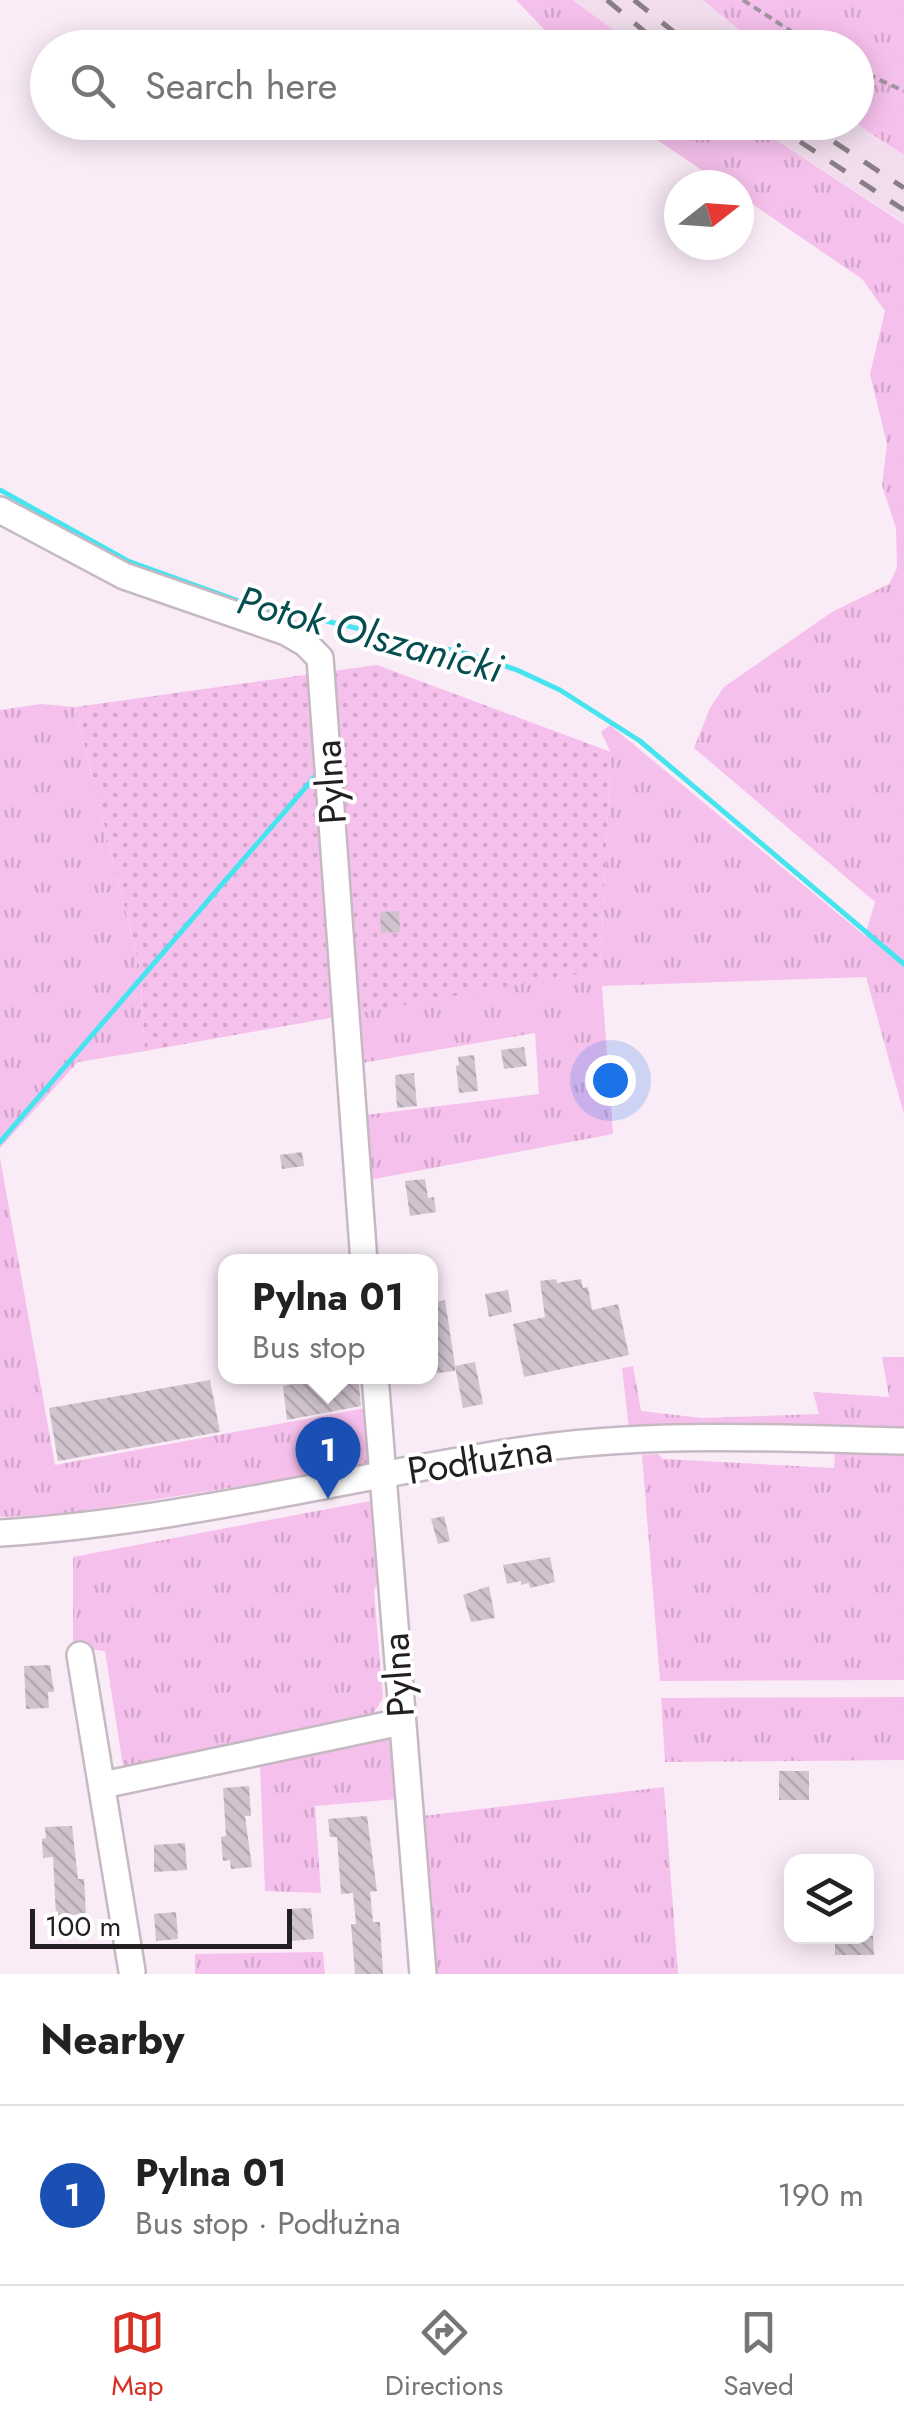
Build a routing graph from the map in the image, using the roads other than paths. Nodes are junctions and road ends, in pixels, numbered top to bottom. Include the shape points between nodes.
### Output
1 (0, 510) edge
2 (363, 1254) edge
3 (375, 1384) edge
4 (904, 1440) edge
5 (384, 1476) junction
6 (0, 1534) edge
7 (80, 1655) dead end
8 (401, 1722) junction
9 (103, 1785) junction
10 (132, 1971) dead end
11 (423, 1974) edge

1 - 2 street, Pylna via 124,576 286,632 320,658
3 - 5 street, Pylna
4 - 5 street, Podłużna via 621,1440
5 - 6 street, Podłużna via 167,1514
5 - 8 street, Pylna
7 - 9 street
8 - 9 street
8 - 11 street, Pylna
9 - 10 street

